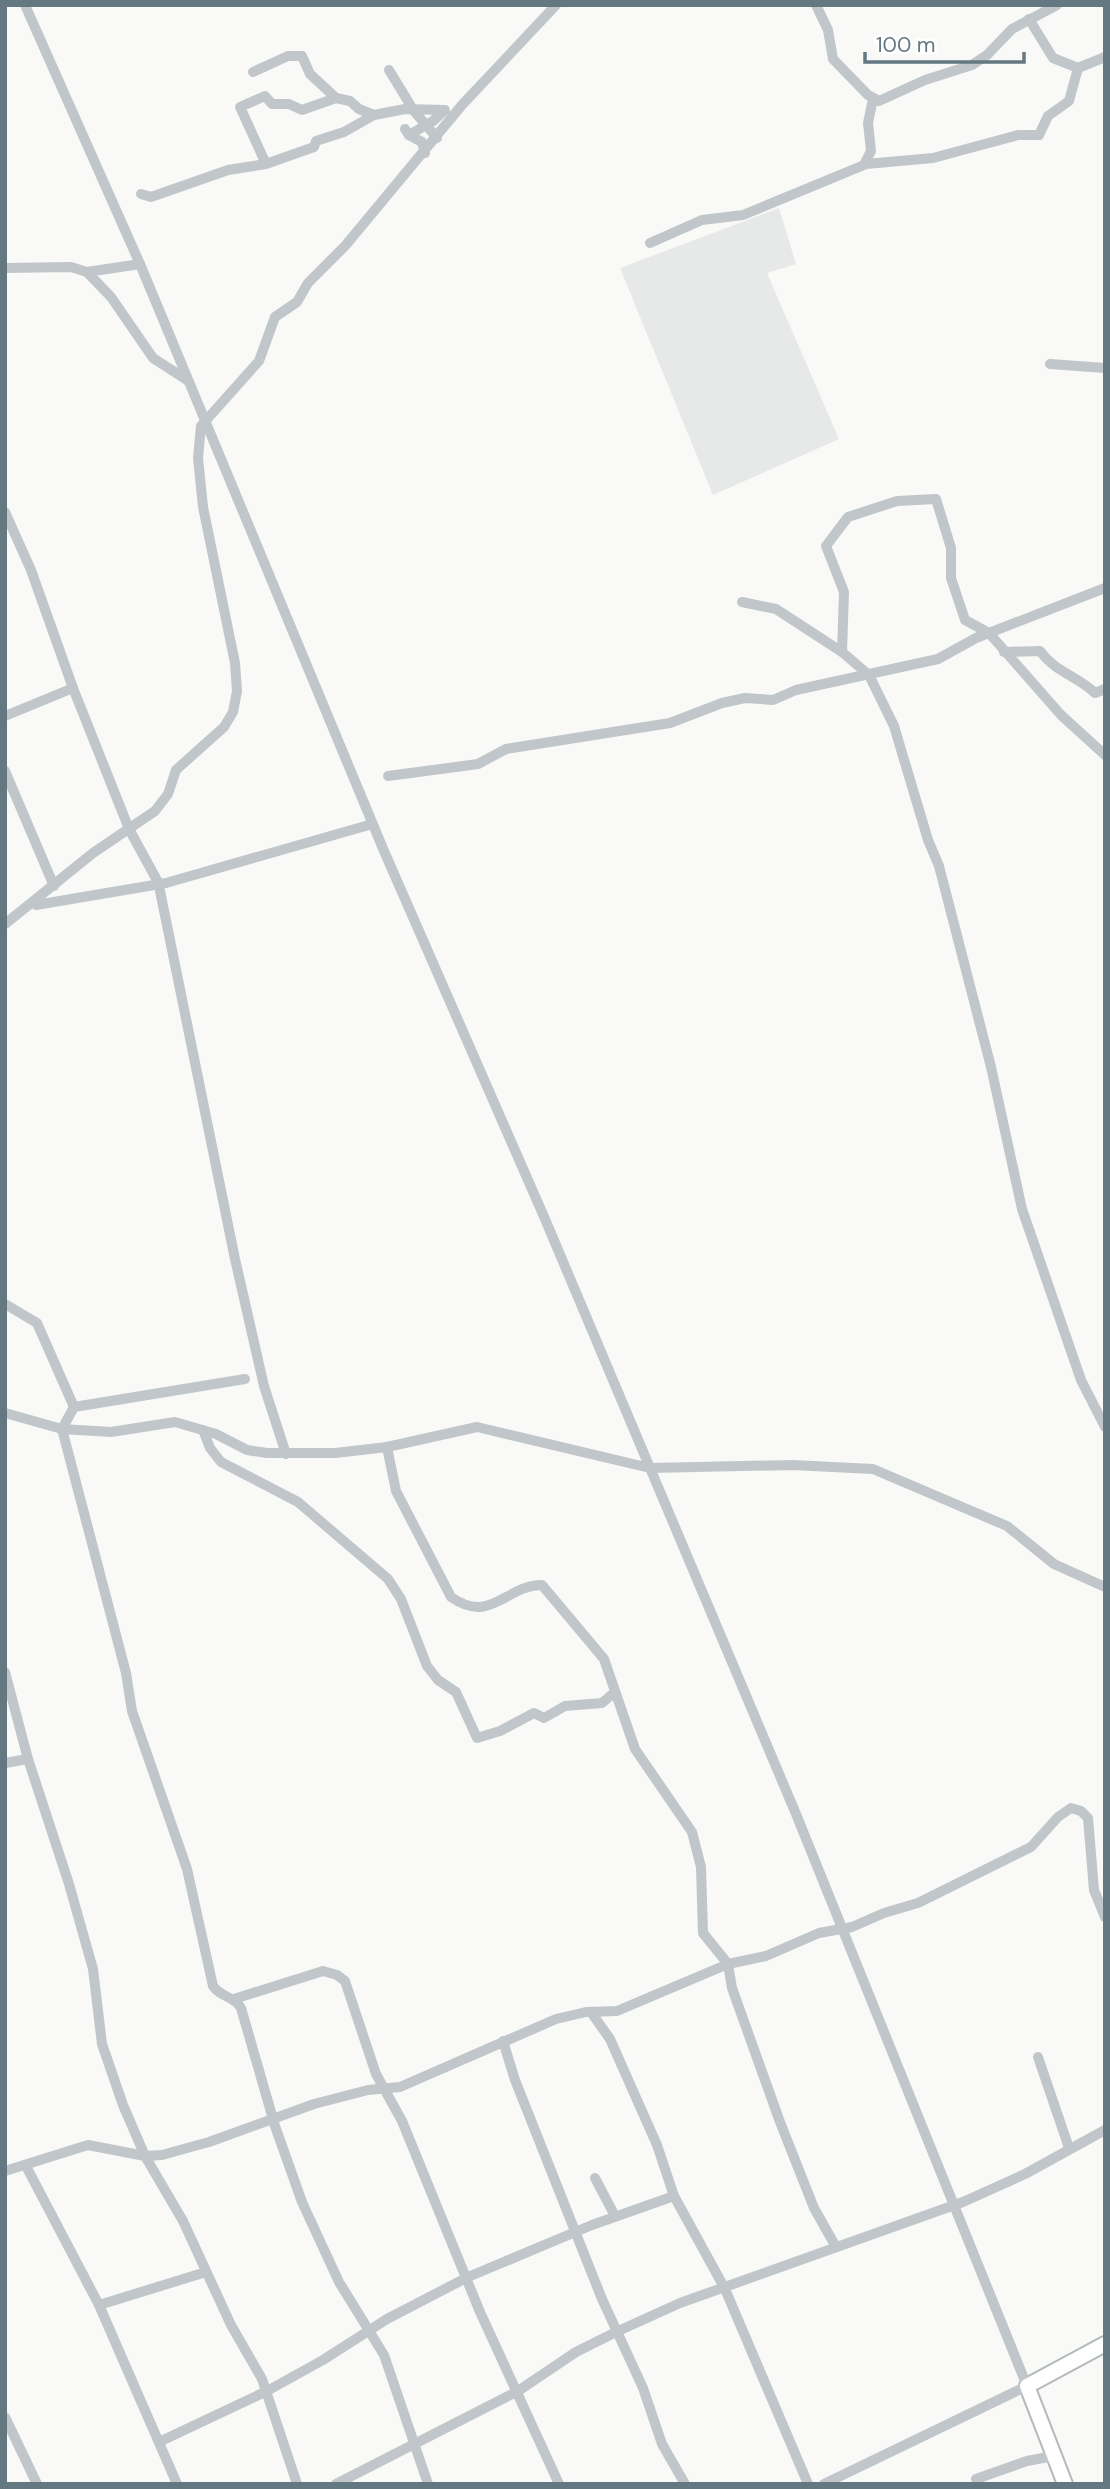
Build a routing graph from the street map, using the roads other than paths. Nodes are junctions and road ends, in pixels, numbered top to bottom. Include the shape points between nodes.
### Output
1 (25, 5) edge
2 (556, 5) edge
3 (816, 5) edge
4 (1057, 5) edge
5 (1029, 19) junction
6 (1105, 57) edge
7 (1078, 68) junction
8 (389, 70) dead end
9 (253, 72) dead end
10 (336, 98) junction
11 (873, 99) junction
12 (462, 105) junction
13 (444, 110) junction
14 (414, 111) junction
15 (374, 116) junction
16 (425, 124) junction
17 (437, 138) junction
18 (425, 153) junction
19 (266, 164) junction
20 (866, 164) junction
21 (141, 194) dead end
22 (650, 243) dead end
23 (140, 264) junction
24 (5, 268) edge
25 (87, 272) junction
26 (1050, 364) dead end
27 (1105, 368) edge
28 (188, 380) junction
29 (204, 421) junction
30 (5, 512) edge
31 (1105, 588) edge
32 (742, 602) dead end
33 (989, 633) junction
34 (842, 652) junction
35 (1004, 652) junction
36 (869, 674) junction
37 (73, 688) junction
38 (1105, 689) edge
39 (5, 716) edge
40 (1105, 755) edge
41 (5, 771) edge
42 (388, 776) dead end
43 (369, 825) dead end
44 (130, 829) junction
45 (54, 886) junction
46 (160, 888) junction
47 (36, 905) dead end
48 (5, 925) edge
49 (5, 1304) edge
50 (245, 1379) dead end
51 (74, 1407) junction
52 (5, 1413) edge
53 (1105, 1427) edge
54 (62, 1429) junction
55 (203, 1430) junction
56 (387, 1447) junction
57 (286, 1454) junction
58 (650, 1468) junction
59 (1105, 1587) edge
60 (5, 1672) edge
61 (615, 1692) junction
62 (28, 1759) junction
63 (5, 1763) edge
64 (1105, 1917) edge
65 (841, 1928) junction
66 (728, 1964) junction
67 (233, 1999) junction
68 (592, 2012) junction
69 (503, 2041) junction
70 (1038, 2057) dead end
71 (386, 2089) junction
72 (275, 2118) junction
73 (1105, 2130) edge
74 (1069, 2148) junction
75 (145, 2156) junction
76 (26, 2166) junction
77 (5, 2171) edge
78 (595, 2178) dead end
79 (674, 2196) junction
80 (952, 2206) junction
81 (615, 2216) junction
82 (576, 2232) junction
83 (836, 2247) junction
84 (206, 2272) junction
85 (468, 2277) junction
86 (725, 2288) junction
87 (99, 2305) junction
88 (369, 2330) junction
89 (615, 2332) junction
90 (1105, 2344) edge
91 (1027, 2386) junction
92 (267, 2391) junction
93 (518, 2391) junction
94 (5, 2417) edge
95 (159, 2442) junction
96 (415, 2445) junction
97 (1054, 2456) junction
98 (976, 2479) dead end
99 (37, 2484) edge
100 (177, 2484) edge
101 (298, 2484) edge
102 (336, 2484) edge
103 (428, 2484) edge
104 (559, 2484) edge
105 (685, 2484) edge
106 (808, 2484) edge
107 (824, 2484) edge
108 (1065, 2484) edge

1 - 23 street
2 - 12 street
3 - 11 street via 828,30 833,59
4 - 5 street
5 - 7 street via 1053,58
5 - 11 street via 972,65 925,80 887,99
6 - 7 street
7 - 20 street via 1069,101 1048,117 1038,135 1018,135 933,158
8 - 14 street
9 - 10 street via 302,56 310,74
10 - 15 street
10 - 19 street via 302,110 272,104 265,96 240,107
11 - 20 street via 868,117 871,151
12 - 13 street
12 - 17 street
13 - 14 street
13 - 16 street
14 - 15 street
14 - 16 street
15 - 19 street via 316,141 314,147
16 - 17 street
16 - 18 street via 407,132 422,142
17 - 18 street
18 - 29 street via 308,283 297,302 275,317 261,357
19 - 21 street via 228,170 151,197
20 - 22 street via 745,215 702,220
23 - 25 street
23 - 28 street
24 - 25 street via 71,267
25 - 28 street via 111,296 153,358
26 - 27 street
28 - 29 street
29 - 44 street via 198,443 199,476 237,691 224,727 176,770 168,794 155,811
29 - 58 street
30 - 37 street
31 - 33 street
32 - 34 street via 776,609
33 - 34 street via 965,620 951,578 951,548 936,499 897,501 848,517 826,546 844,592
33 - 35 street
33 - 36 street via 938,659
34 - 36 street
35 - 38 street via 1040,651 1053,668 1095,693
35 - 40 street
36 - 42 street via 796,690 773,700 745,698 722,703 670,723 506,749 478,764
36 - 53 street via 894,726 939,866 1022,1209 1081,1380
37 - 39 street
37 - 44 street
41 - 45 street
43 - 46 street
44 - 45 street
44 - 46 street
45 - 48 street
46 - 47 street
46 - 57 street via 235,1259 264,1386
49 - 51 street via 37,1323
50 - 51 street
51 - 54 street
52 - 54 street
54 - 55 street via 124,1433 175,1422
54 - 67 street via 124,1664 132,1711 187,1869 213,1986
55 - 57 street via 251,1451
55 - 61 street via 209,1448 221,1462 298,1502 388,1579 401,1599 425,1661 433,1675 456,1692 477,1738 534,1713 544,1718 565,1706 601,1703
56 - 57 street
56 - 58 street via 477,1427
56 - 61 street via 396,1491 451,1597 467,1608 483,1608 542,1586 600,1653
58 - 59 street via 792,1465 873,1469 1000,1522 1054,1564
58 - 65 street
60 - 62 street
61 - 66 street via 635,1749 696,1841 703,1932
62 - 63 street
62 - 75 street via 93,1969 102,2044
64 - 65 street via 1094,1890 1088,1818 1072,1808 1017,1856 918,1903
65 - 66 street via 766,1956
65 - 80 street
66 - 68 street via 617,2011
66 - 83 street via 732,1988 780,2122 814,2208
67 - 71 street via 323,1971 343,1978 376,2074
67 - 72 street via 243,2012
68 - 69 street via 556,2019
68 - 79 street via 610,2039 657,2145
69 - 71 street via 405,2085
69 - 82 street
70 - 74 street
71 - 72 street via 314,2104
71 - 85 street
72 - 75 street via 188,2148
72 - 88 street via 314,2231
73 - 74 street
74 - 80 street via 1025,2174
75 - 76 street via 89,2145
75 - 84 street
76 - 77 street
76 - 87 street
78 - 81 street
79 - 81 street
79 - 86 street
80 - 83 street
80 - 91 street
81 - 82 street
82 - 85 street
82 - 89 street
83 - 86 street
84 - 87 street
84 - 92 street
85 - 88 street
85 - 93 street
86 - 89 street
86 - 106 street
87 - 95 street
88 - 92 street
88 - 96 street via 384,2355
89 - 93 street
89 - 105 street via 643,2388 662,2444
90 - 91 street
91 - 97 street
91 - 107 street
92 - 95 street
92 - 101 street
93 - 96 street
93 - 104 street
94 - 99 street
95 - 100 street
96 - 102 street
96 - 103 street
97 - 98 street via 1027,2460
97 - 108 street

